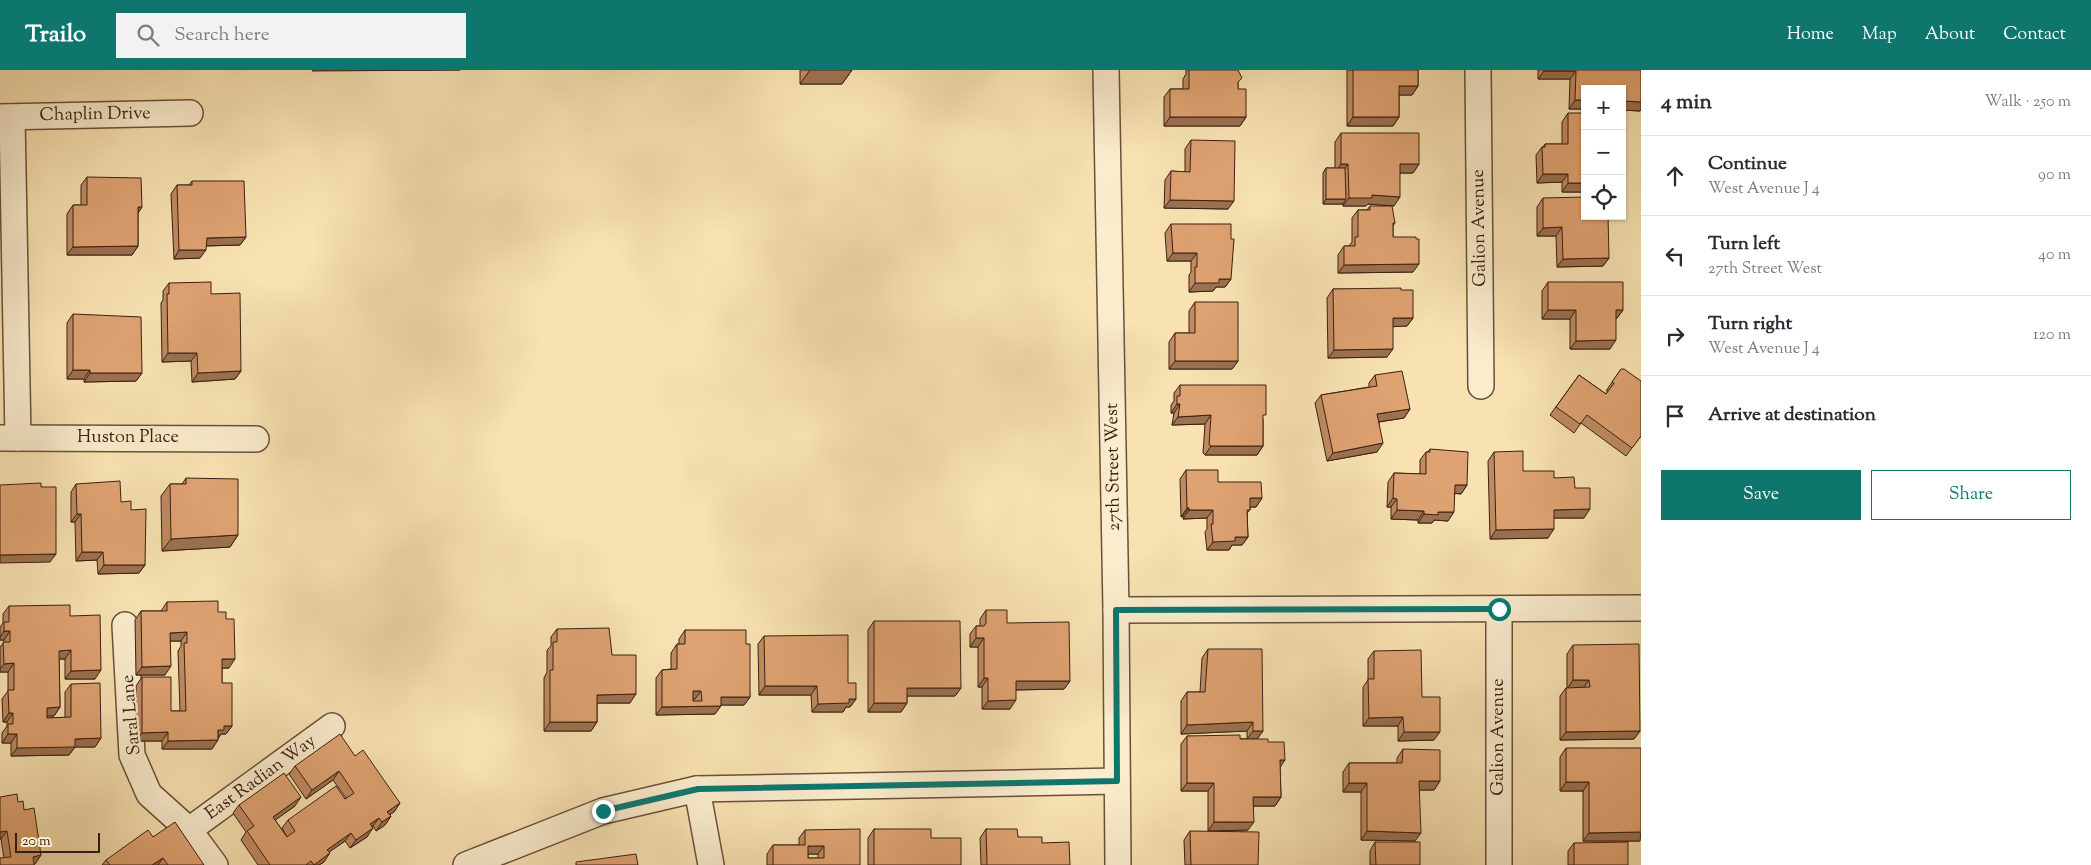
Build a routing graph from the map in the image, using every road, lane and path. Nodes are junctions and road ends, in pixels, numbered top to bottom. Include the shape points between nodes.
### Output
1 (1106, 70) edge
2 (1478, 70) edge
3 (190, 113) dead end
4 (6, 117) edge
5 (1482, 386) dead end
6 (9, 438) edge
7 (256, 438) dead end
8 (1641, 608) edge
9 (1499, 609) junction
10 (1116, 610) junction
11 (125, 625) dead end
12 (332, 726) dead end
13 (1117, 781) junction
14 (698, 789) junction
15 (190, 830) junction
16 (216, 865) edge
17 (466, 865) edge
18 (711, 865) edge
19 (1118, 865) edge
20 (1499, 865) edge

1 - 10 street, 27th Street West
2 - 5 street, Galion Avenue
3 - 4 street, Chaplin Drive
4 - 6 street
6 - 7 street, Huston Place
8 - 9 street
9 - 10 street
9 - 20 street, Galion Avenue
10 - 13 street, 27th Street West
11 - 15 street, Saral Lane via 132,755 149,794
12 - 15 street, East Radian Way
13 - 14 street
13 - 19 street, 27th Street West
14 - 17 street via 603,811
14 - 18 street
15 - 16 street, Saral Lane

